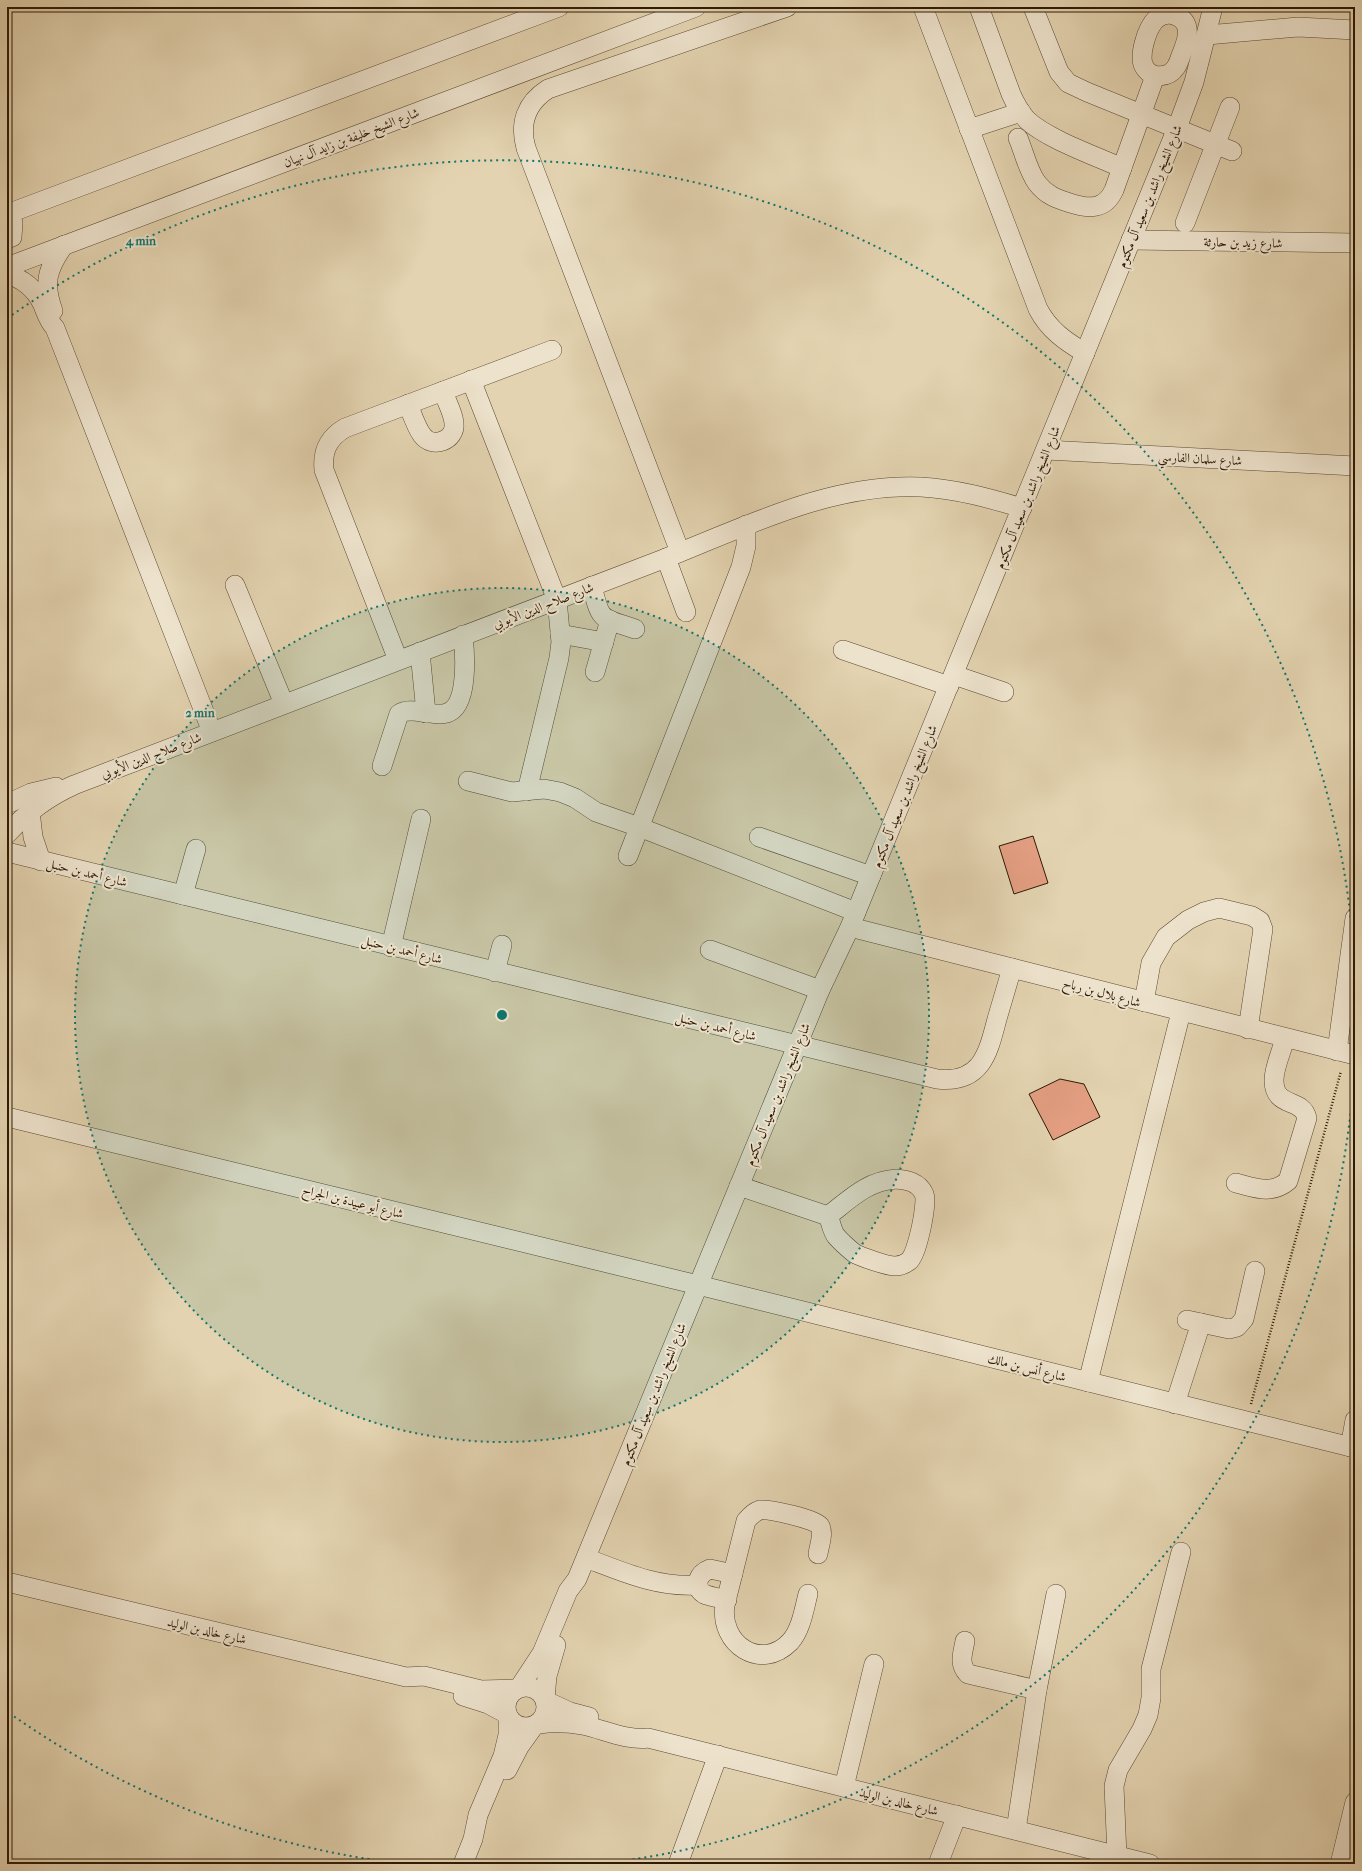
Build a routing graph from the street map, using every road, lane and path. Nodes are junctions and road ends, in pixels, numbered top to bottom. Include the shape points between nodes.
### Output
1 (559, 7) edge
2 (696, 7) edge
3 (786, 7) edge
4 (923, 7) edge
5 (979, 7) edge
6 (1033, 7) edge
7 (1213, 7) edge
8 (1177, 11) edge
9 (651, 16) edge
10 (1355, 30) edge
11 (1207, 35) junction
12 (1155, 76) junction
13 (1230, 107) dead end
14 (1021, 112) junction
15 (1141, 114) junction
16 (1177, 128) junction
17 (969, 129) junction
18 (1018, 138) dead end
19 (1224, 148) junction
20 (1122, 168) junction
21 (7, 214) edge
22 (7, 218) edge
23 (1185, 223) dead end
24 (7, 239) edge
25 (1131, 240) junction
26 (1355, 243) edge
27 (64, 246) junction
28 (7, 267) edge
29 (7, 274) edge
30 (55, 328) junction
31 (552, 350) dead end
32 (1085, 353) junction
33 (471, 380) junction
34 (443, 391) junction
35 (408, 404) junction
36 (1046, 450) junction
37 (1355, 466) edge
38 (1022, 508) junction
39 (746, 525) junction
40 (673, 555) junction
41 (235, 585) dead end
42 (592, 586) junction
43 (557, 600) junction
44 (686, 612) dead end
45 (610, 620) junction
46 (635, 629) dead end
47 (560, 634) junction
48 (464, 635) junction
49 (604, 642) junction
50 (843, 650) dead end
51 (420, 652) junction
52 (398, 660) junction
53 (595, 672) dead end
54 (952, 681) junction
55 (1004, 692) dead end
56 (284, 704) junction
57 (426, 712) junction
58 (212, 732) junction
59 (382, 766) dead end
60 (468, 781) dead end
61 (74, 785) junction
62 (527, 791) junction
63 (7, 804) edge
64 (30, 811) junction
65 (422, 819) dead end
66 (639, 827) junction
67 (7, 834) edge
68 (759, 837) dead end
69 (196, 848) dead end
70 (7, 852) edge
71 (628, 856) dead end
72 (42, 861) junction
73 (871, 876) junction
74 (183, 895) junction
75 (1355, 918) edge
76 (853, 919) junction
77 (502, 945) dead end
78 (391, 947) junction
79 (710, 950) dead end
80 (1012, 968) junction
81 (495, 972) junction
82 (820, 990) junction
83 (1144, 1002) junction
84 (1181, 1012) junction
85 (1248, 1029) junction
86 (1285, 1038) junction
87 (797, 1046) junction
88 (1346, 1053) edge
89 (7, 1117) edge
90 (1236, 1183) dead end
91 (739, 1186) junction
92 (828, 1216) junction
93 (1255, 1271) dead end
94 (698, 1285) junction
95 (1088, 1382) junction
96 (1175, 1404) junction
97 (1355, 1420) edge
98 (1246, 1422) junction
99 (1352, 1448) edge
100 (1181, 1552) dead end
101 (818, 1554) dead end
102 (586, 1558) junction
103 (733, 1574) junction
104 (577, 1579) junction
105 (7, 1582) edge
106 (698, 1585) junction
107 (808, 1594) dead end
108 (1056, 1594) dead end
109 (727, 1600) junction
110 (965, 1641) dead end
111 (874, 1664) dead end
112 (406, 1677) junction
113 (518, 1689) junction
114 (1036, 1690) junction
115 (546, 1700) junction
116 (508, 1715) junction
117 (536, 1725) junction
118 (648, 1738) junction
119 (718, 1755) junction
120 (844, 1787) junction
121 (1355, 1802) edge
122 (957, 1815) junction
123 (1016, 1830) junction
124 (473, 1839) junction
125 (1117, 1856) junction
126 (463, 1864) edge
127 (678, 1864) edge
128 (938, 1864) edge
129 (1150, 1864) edge
130 (1340, 1864) edge

1 - 21 street
2 - 9 street, شارع الشيخ خليفة بن زايد آل نهيان
3 - 40 street via 548,89 533,101 524,119 526,148
4 - 17 street
5 - 14 street via 1011,94
6 - 15 street via 1063,78 1081,90
7 - 11 street, شارع الشيخ راشد بن سعيد آل مكتوم
8 - 12 street via 1187,26 1186,42 1172,72
8 - 12 street via 1164,14 1155,20 1141,53 1142,65
9 - 27 street, شارع الشيخ خليفة بن زايد آل نهيان
10 - 11 street via 1298,27
11 - 16 street, شارع الشيخ راشد بن سعيد آل مكتوم via 1194,82
12 - 15 street
13 - 19 street
14 - 17 street
14 - 20 street via 1027,120 1044,132
15 - 16 street
15 - 20 street
16 - 19 street
16 - 25 street, شارع الشيخ راشد بن سعيد آل مكتوم
17 - 32 street via 1038,309 1058,336
18 - 20 street via 1033,177 1041,188 1058,200 1089,208 1104,203 1112,194
19 - 23 street
22 - 24 street via 13,223 12,237
25 - 26 street, شارع زيد بن حارثة
25 - 32 street, شارع الشيخ راشد بن سعيد آل مكتوم
27 - 28 street, شارع الشيخ خليفة بن زايد آل نهيان
27 - 30 street via 52,264 47,281
29 - 30 street via 22,280 33,290
30 - 58 street
31 - 33 street
32 - 36 street, شارع الشيخ راشد بن سعيد آل مكتوم
33 - 34 street
33 - 43 street
34 - 35 street
34 - 35 street via 454,423 452,434 443,441 431,442 422,435
35 - 52 street via 338,432 327,445 323,461 324,470
36 - 37 street, شارع سلمان الفارسي
36 - 38 street, شارع الشيخ راشد بن سعيد آل مكتوم
38 - 39 street, شارع صلاح الدين الأيوبي via 956,491 897,487 841,494
38 - 54 street, شارع الشيخ راشد بن سعيد آل مكتوم
39 - 40 street, شارع صلاح الدين الأيوبي
39 - 66 street via 746,546 741,567
40 - 42 street, شارع صلاح الدين الأيوبي
40 - 44 street
41 - 56 street
42 - 43 street, شارع صلاح الدين الأيوبي
42 - 45 street via 598,611
43 - 47 street
43 - 48 street, شارع صلاح الدين الأيوبي
45 - 46 street
45 - 49 street
47 - 49 street
47 - 62 street via 559,662
48 - 51 street, شارع صلاح الدين الأيوبي
48 - 57 street via 464,673 458,704 447,713
49 - 53 street
50 - 54 street
51 - 52 street, شارع صلاح الدين الأيوبي
51 - 57 street
52 - 56 street, شارع صلاح الدين الأيوبي
54 - 55 street
54 - 73 street, شارع الشيخ راشد بن سعيد آل مكتوم
56 - 58 street, شارع صلاح الدين الأيوبي
57 - 59 street via 407,711 399,714
58 - 61 street, شارع صلاح الدين الأيوبي
60 - 62 street, شارع بلال بن رباح via 512,792
61 - 63 street, شارع صلاح الدين الأيوبي via 45,789
61 - 64 street, شارع صلاح الدين الأيوبي via 44,800
62 - 66 street, شارع بلال بن رباح via 544,789 560,792 575,798 596,812
64 - 67 street, شارع صلاح الدين الأيوبي
64 - 72 street via 33,837
65 - 78 street
66 - 71 street
66 - 76 street, شارع بلال بن رباح
68 - 73 street
69 - 74 street
70 - 72 street, شارع أحمد بن حنبل
72 - 74 street, شارع أحمد بن حنبل
73 - 76 street, شارع الشيخ راشد بن سعيد آل مكتوم
74 - 78 street, شارع أحمد بن حنبل
75 - 88 street
76 - 80 street, شارع بلال بن رباح
76 - 82 street, شارع الشيخ راشد بن سعيد آل مكتوم
77 - 81 street
78 - 81 street, شارع أحمد بن حنبل
79 - 82 street
80 - 83 street, شارع بلال بن رباح
80 - 87 street, شارع أحمد بن حنبل via 985,1058 975,1070 960,1078 937,1079
81 - 87 street, شارع أحمد بن حنبل
82 - 87 street, شارع الشيخ راشد بن سعيد آل مكتوم
83 - 84 street, شارع بلال بن رباح
83 - 85 street via 1151,962 1166,937 1188,920 1219,908 1252,916 1260,921 1263,929
84 - 85 street, شارع بلال بن رباح
84 - 95 street
85 - 86 street, شارع بلال بن رباح
86 - 88 street, شارع بلال بن رباح
86 - 90 street via 1274,1079 1275,1089 1280,1098 1306,1111 1307,1118 1288,1181 1280,1188 1266,1190
87 - 91 street, شارع الشيخ راشد بن سعيد آل مكتوم
88 - 98 path
89 - 94 street, شارع أبو عبيدة بن الجراح
91 - 92 street
91 - 94 street, شارع الشيخ راشد بن سعيد آل مكتوم
92 - 92 street via 835,1235 856,1254 900,1266 910,1261 915,1253 926,1203 919,1186 910,1180 882,1180 868,1185
93 - 96 street via 1244,1319 1237,1327 1229,1329 1194,1322
94 - 95 street, شارع أنس بن مالك
94 - 102 street, شارع الشيخ راشد بن سعيد آل مكتوم
95 - 96 street, شارع أنس بن مالك
96 - 98 street, شارع أنس بن مالك
97 - 99 street
98 - 99 street, شارع أنس بن مالك
100 - 125 street via 1151,1669 1148,1715 1118,1770 1114,1786
101 - 103 street via 822,1532 818,1524 810,1520 760,1510 746,1521
102 - 104 street, شارع الشيخ راشد بن سعيد آل مكتوم
102 - 106 street via 648,1581
103 - 106 street via 710,1569 700,1574
103 - 109 street
104 - 113 street, شارع الشيخ راشد بن سعيد آل مكتوم via 568,1590 542,1653
104 - 115 street, شارع الشيخ راشد بن سعيد آل مكتوم via 576,1595 549,1666
105 - 112 street, شارع خالد بن الوليد
106 - 109 street via 705,1594
107 - 109 street via 795,1636 782,1649 764,1654 746,1650 732,1639 725,1623
108 - 114 street
110 - 114 street via 961,1661 963,1669 968,1674
111 - 120 street
112 - 113 street, شارع خالد بن الوليد via 424,1676 481,1690
112 - 116 street, شارع خالد بن الوليد via 422,1687 478,1700
113 - 115 street via 534,1688
113 - 116 street via 508,1697
114 - 123 street
115 - 117 street via 546,1711
115 - 118 street, شارع خالد بن الوليد via 583,1716 634,1728
116 - 117 street via 519,1726
116 - 124 street via 506,1746 478,1815
117 - 118 street, شارع خالد بن الوليد via 580,1724 632,1738
117 - 124 street via 512,1758 484,1823
118 - 119 street, شارع خالد بن الوليد
119 - 120 street, شارع خالد بن الوليد
119 - 127 street
120 - 122 street, شارع خالد بن الوليد
121 - 130 street
122 - 123 street, شارع خالد بن الوليد
122 - 128 street
123 - 125 street, شارع خالد بن الوليد
124 - 126 street
125 - 129 street, شارع خالد بن الوليد

